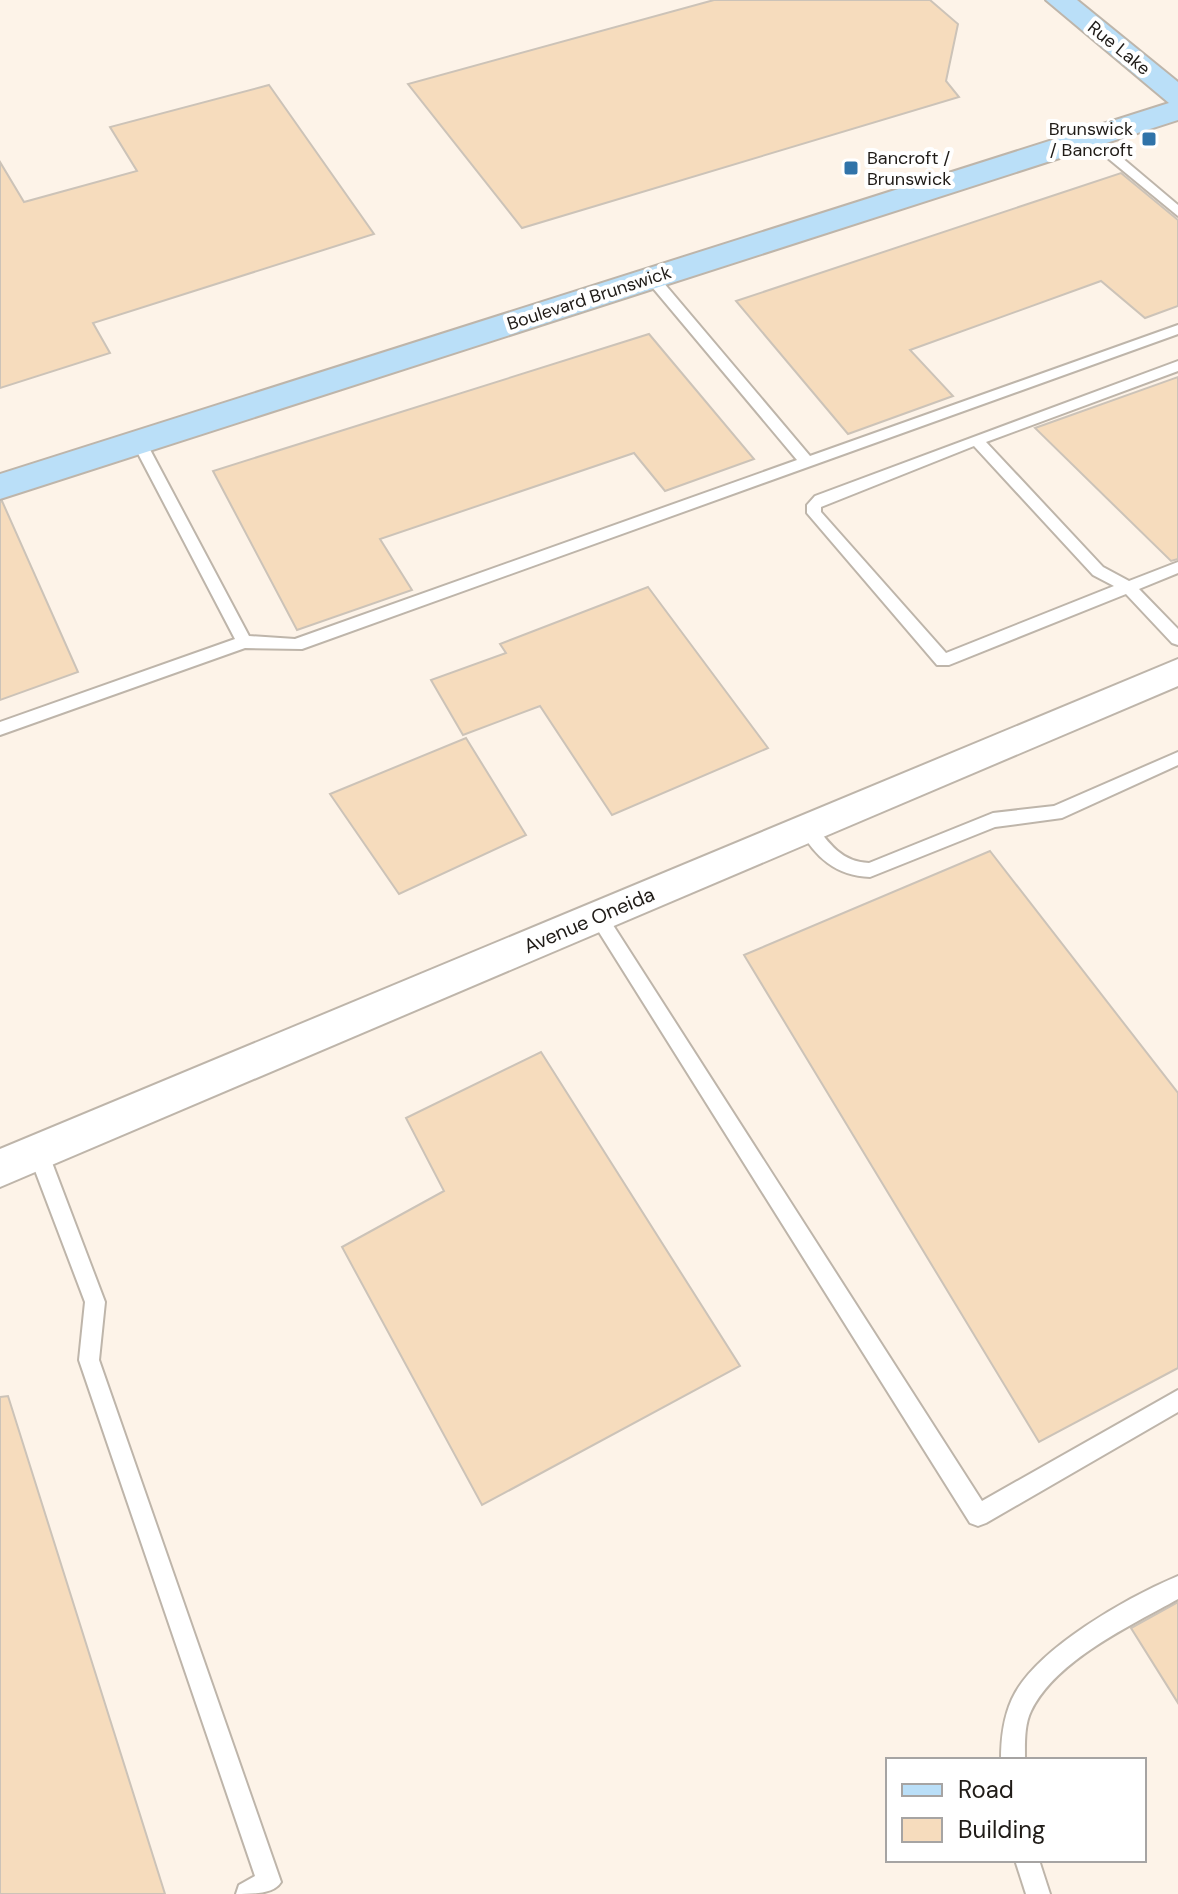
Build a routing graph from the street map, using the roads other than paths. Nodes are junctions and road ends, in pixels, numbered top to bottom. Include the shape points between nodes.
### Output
1 (1060, 0) edge
2 (1176, 96) edge
3 (1091, 138) junction
4 (1178, 212) edge
5 (652, 278) junction
6 (1178, 329) edge
7 (1178, 366) edge
8 (976, 440) junction
9 (139, 442) junction
10 (0, 458) edge
11 (807, 462) junction
12 (0, 487) edge
13 (1178, 567) edge
14 (1128, 587) junction
15 (1178, 639) edge
16 (244, 642) junction
17 (1178, 672) edge
18 (0, 729) edge
19 (1178, 758) edge
20 (808, 828) junction
21 (598, 916) junction
22 (38, 1152) junction
23 (0, 1168) edge
24 (1178, 1400) edge
25 (1178, 1587) edge
26 (1013, 1758) edge
27 (1028, 1862) edge
28 (248, 1894) edge
29 (1038, 1894) edge

1 - 2 street, Rue Lake
2 - 3 street, Boulevard Brunswick
2 - 10 street, Boulevard Brunswick
3 - 4 lane
3 - 5 street, Boulevard Brunswick
5 - 9 street, Boulevard Brunswick
5 - 11 lane
6 - 11 lane
7 - 8 lane
8 - 14 lane via 1098,571
8 - 14 lane via 814,505 814,513 943,661
9 - 12 street, Boulevard Brunswick
9 - 16 lane
11 - 16 lane via 296,645
13 - 14 lane
14 - 15 lane
16 - 18 lane
17 - 20 street, Avenue Oneida
19 - 20 lane via 1056,813 993,820 870,870 840,865
20 - 21 street, Avenue Oneida
21 - 22 street, Avenue Oneida
21 - 24 lane via 978,1515
22 - 23 street, Avenue Oneida
22 - 28 lane via 95,1302 89,1360 269,1882
25 - 26 lane via 1068,1653 1038,1679 1020,1707
27 - 29 lane

